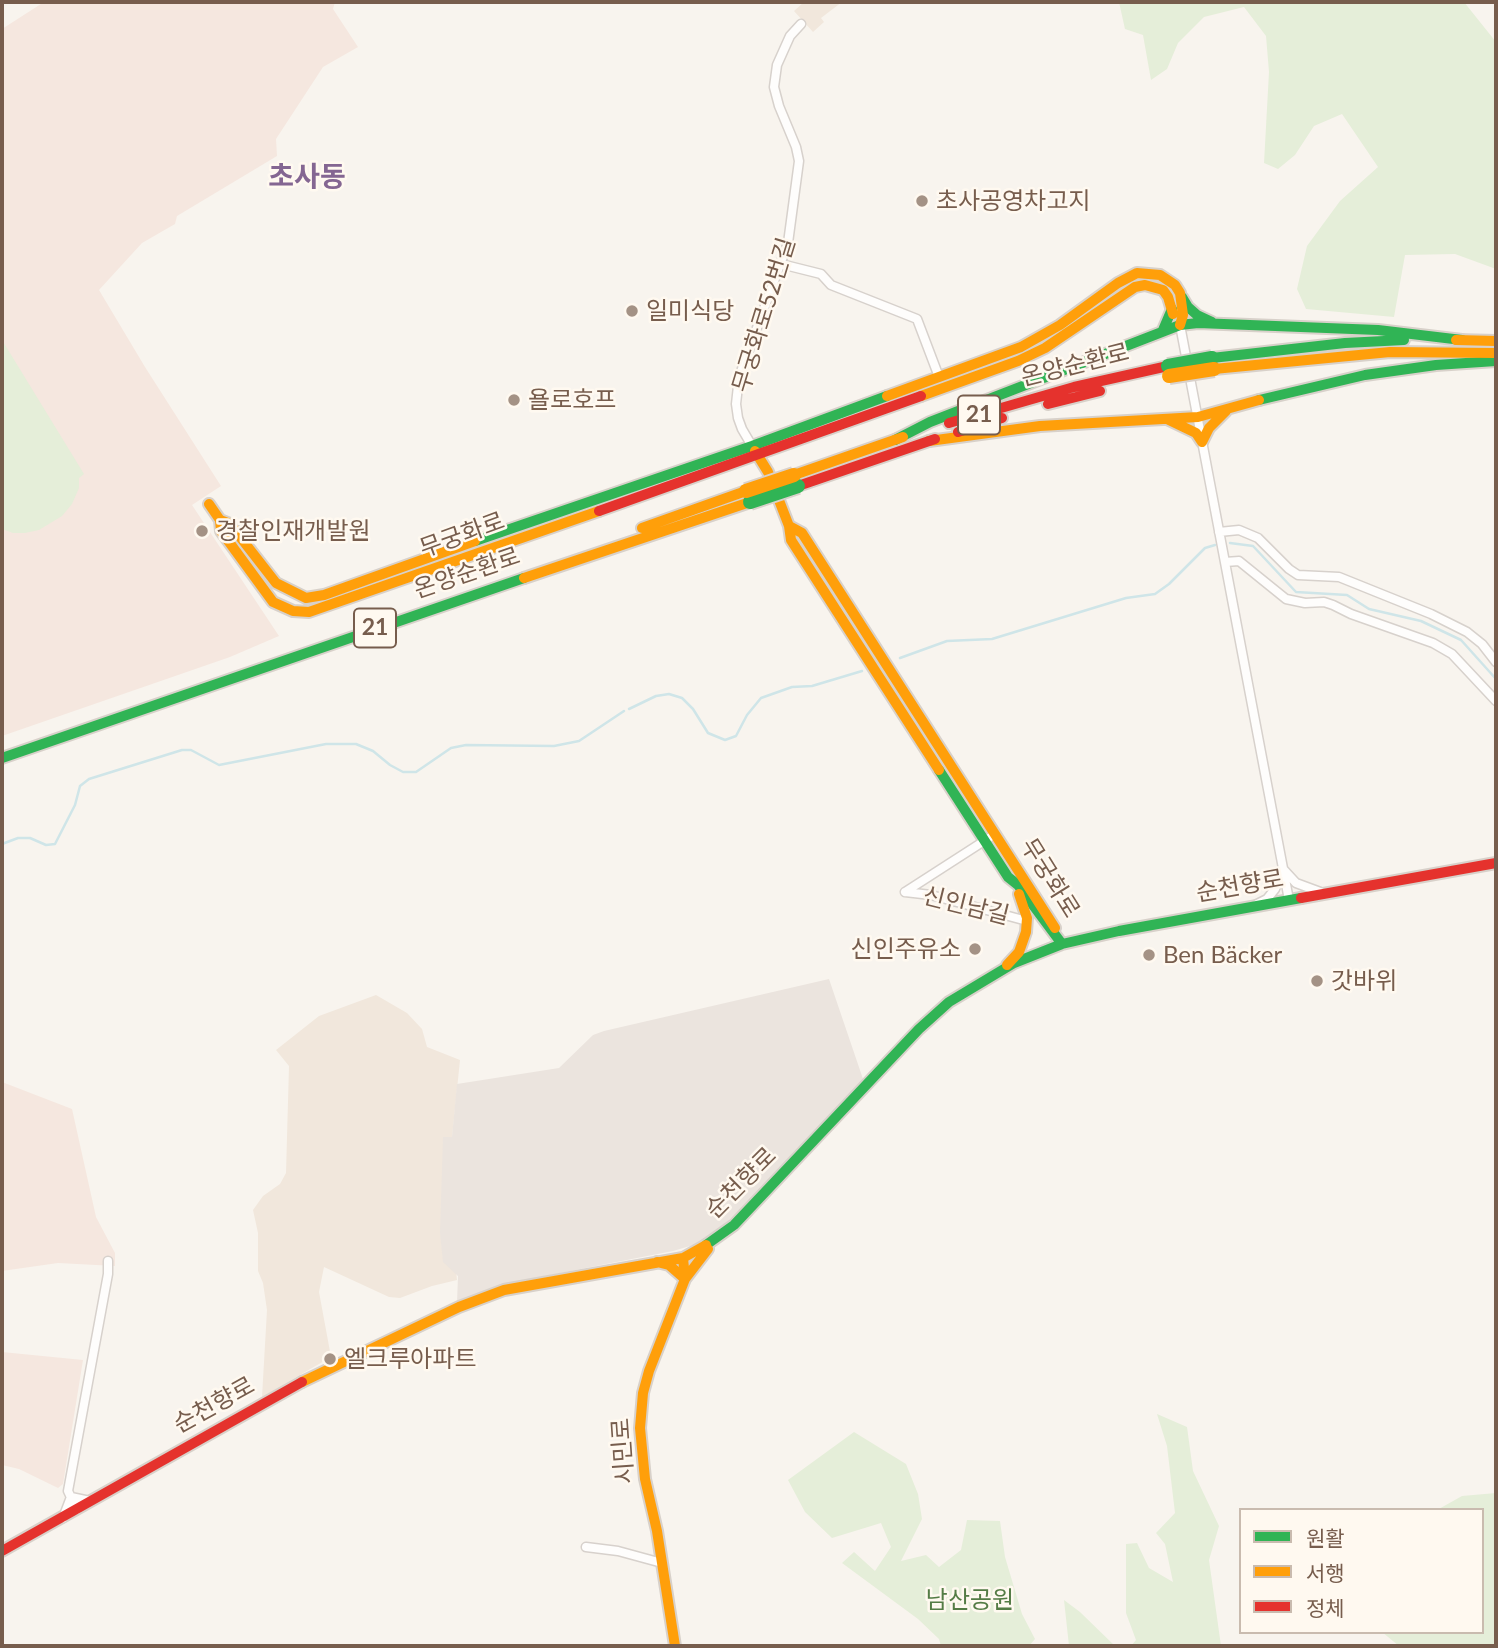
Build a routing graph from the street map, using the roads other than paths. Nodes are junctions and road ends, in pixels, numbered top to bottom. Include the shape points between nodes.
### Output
1 (801, 23) dead end
2 (780, 264) junction
3 (1180, 293) junction
4 (1172, 309) junction
5 (1214, 324) junction
6 (1180, 325) junction
7 (1163, 330) junction
8 (1462, 340) junction
9 (1496, 341) edge
10 (1496, 353) edge
11 (1496, 361) edge
12 (1213, 364) junction
13 (1169, 371) junction
14 (939, 377) junction
15 (1230, 408) junction
16 (1198, 417) junction
17 (1167, 419) junction
18 (895, 440) junction
19 (929, 441) junction
20 (1202, 442) junction
21 (755, 451) junction
22 (796, 481) junction
23 (748, 497) junction
24 (209, 504) dead end
25 (1219, 532) junction
26 (1225, 562) junction
27 (1496, 662) edge
28 (1496, 701) edge
29 (2, 748) edge
30 (2, 758) edge
31 (990, 837) junction
32 (1496, 863) edge
33 (1283, 868) junction
34 (1008, 877) junction
35 (1326, 894) junction
36 (1289, 900) junction
37 (1251, 907) junction
38 (1027, 921) junction
39 (1062, 944) junction
40 (1001, 971) junction
41 (714, 1241) junction
42 (683, 1258) junction
43 (108, 1261) dead end
44 (656, 1261) junction
45 (685, 1279) junction
46 (74, 1504) junction
47 (586, 1547) dead end
48 (2, 1552) edge
49 (662, 1563) junction
50 (675, 1646) edge

1 - 2 street, 무궁화로52번길 via 777,65 774,87 799,161 788,243
2 - 14 street via 821,274 831,285 917,318
2 - 21 street, 무궁화로52번길 via 739,377 738,418
3 - 5 main road via 1194,313
3 - 6 main road
3 - 14 main road via 1167,278 1137,273 1040,338
4 - 6 main road
4 - 7 main road
4 - 21 main road via 1163,290 1135,287 1069,333 1018,361
5 - 6 main road
5 - 8 main road via 1378,330
6 - 7 main road
6 - 16 street
7 - 18 main road
8 - 9 main road, 21
8 - 12 main road, 21 via 1345,342
10 - 12 main road, 21 via 1390,352
11 - 15 main road via 1365,375
12 - 13 main road, 21, bridge
13 - 18 main road, 온양순환로 / 21 via 1055,392
13 - 19 main road, 온양순환로 / 21
14 - 21 main road
15 - 16 main road
15 - 20 main road
16 - 17 main road
16 - 20 street
17 - 19 main road via 1040,426
17 - 20 main road via 1196,433
18 - 22 main road, 온양순환로 / 21
19 - 22 main road, 온양순환로 / 21
20 - 25 street
21 - 24 main road, 무궁화로 via 309,612 273,602 220,531 220,520
21 - 31 main road, 무궁화로 via 768,472 791,540
22 - 23 main road, 21, bridge
23 - 29 main road, 온양순환로 / 21
23 - 30 main road, 온양순환로 / 21
25 - 26 street
25 - 27 street via 1239,530 1258,538 1298,575 1339,576 1432,614 1467,632
26 - 28 street via 1239,561 1286,599 1334,604 1433,642 1452,654
26 - 33 street
31 - 34 main road, 무궁화로
31 - 38 street, 신인남길 via 905,892
31 - 39 main road, 무궁화로 via 1054,924
32 - 35 main road, 순천향로
33 - 35 street via 1296,883
33 - 36 street
33 - 37 street via 1267,899
34 - 38 main road via 1023,901
34 - 39 main road, 무궁화로
35 - 36 main road, 순천향로
36 - 37 main road, 순천향로
37 - 39 main road, 순천향로
38 - 40 main road via 1023,944
39 - 40 main road, 순천향로
40 - 41 main road, 순천향로 via 949,1002 919,1029
41 - 42 main road, 순천향로
41 - 45 main road
42 - 44 main road, 순천향로
42 - 45 main road, 시민로
43 - 46 street via 68,1491
44 - 45 main road
44 - 46 main road, 순천향로 via 503,1290 459,1307 299,1384 93,1501
45 - 49 main road, 시민로 via 649,1371 640,1428
46 - 48 main road, 순천향로 via 63,1518
47 - 49 street
49 - 50 main road, 시민로

